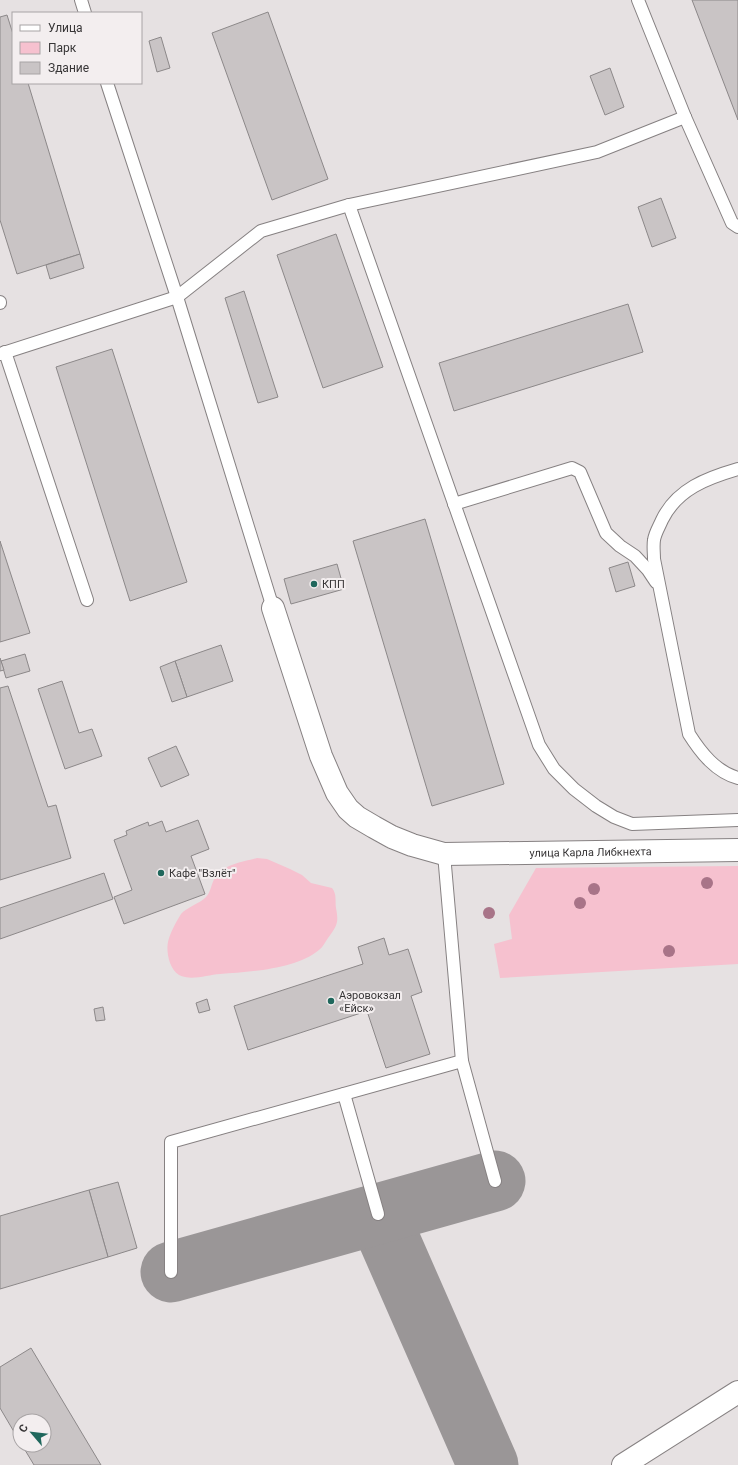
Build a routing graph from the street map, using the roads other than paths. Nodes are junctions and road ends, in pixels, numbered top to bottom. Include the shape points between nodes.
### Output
1 (81, 0) edge
2 (638, 0) edge
3 (85, 12) edge
4 (108, 84) edge
5 (685, 117) junction
6 (349, 205) junction
7 (738, 227) edge
8 (176, 297) junction
9 (3, 353) edge
10 (738, 469) edge
11 (454, 504) junction
12 (661, 590) junction
13 (87, 600) dead end
14 (273, 608) joint
15 (738, 778) edge
16 (738, 820) edge
17 (738, 850) edge
18 (444, 854) junction
19 (462, 1061) junction
20 (344, 1094) junction
21 (495, 1181) dead end
22 (378, 1214) dead end
23 (171, 1272) dead end
24 (738, 1392) edge
25 (623, 1465) edge

1 - 3 lane
2 - 5 lane
4 - 8 lane
5 - 6 lane via 597,152
5 - 7 lane via 732,223
6 - 8 lane via 261,231
6 - 11 lane
8 - 9 lane
8 - 14 lane
9 - 13 lane
10 - 12 lane via 692,486 671,506 664,517 654,541 654,559
11 - 12 lane via 572,468 580,472 606,532 640,561
11 - 16 lane via 539,746 554,769 596,806 632,824
12 - 15 lane via 689,734 697,747 718,768
14 - 18 street, улица Карла Либкнехта via 318,749 337,793 348,809 392,837
17 - 18 street, улица Карла Либкнехта
18 - 19 lane
19 - 20 lane
19 - 21 lane
20 - 22 lane
20 - 23 lane via 171,1142
24 - 25 street

